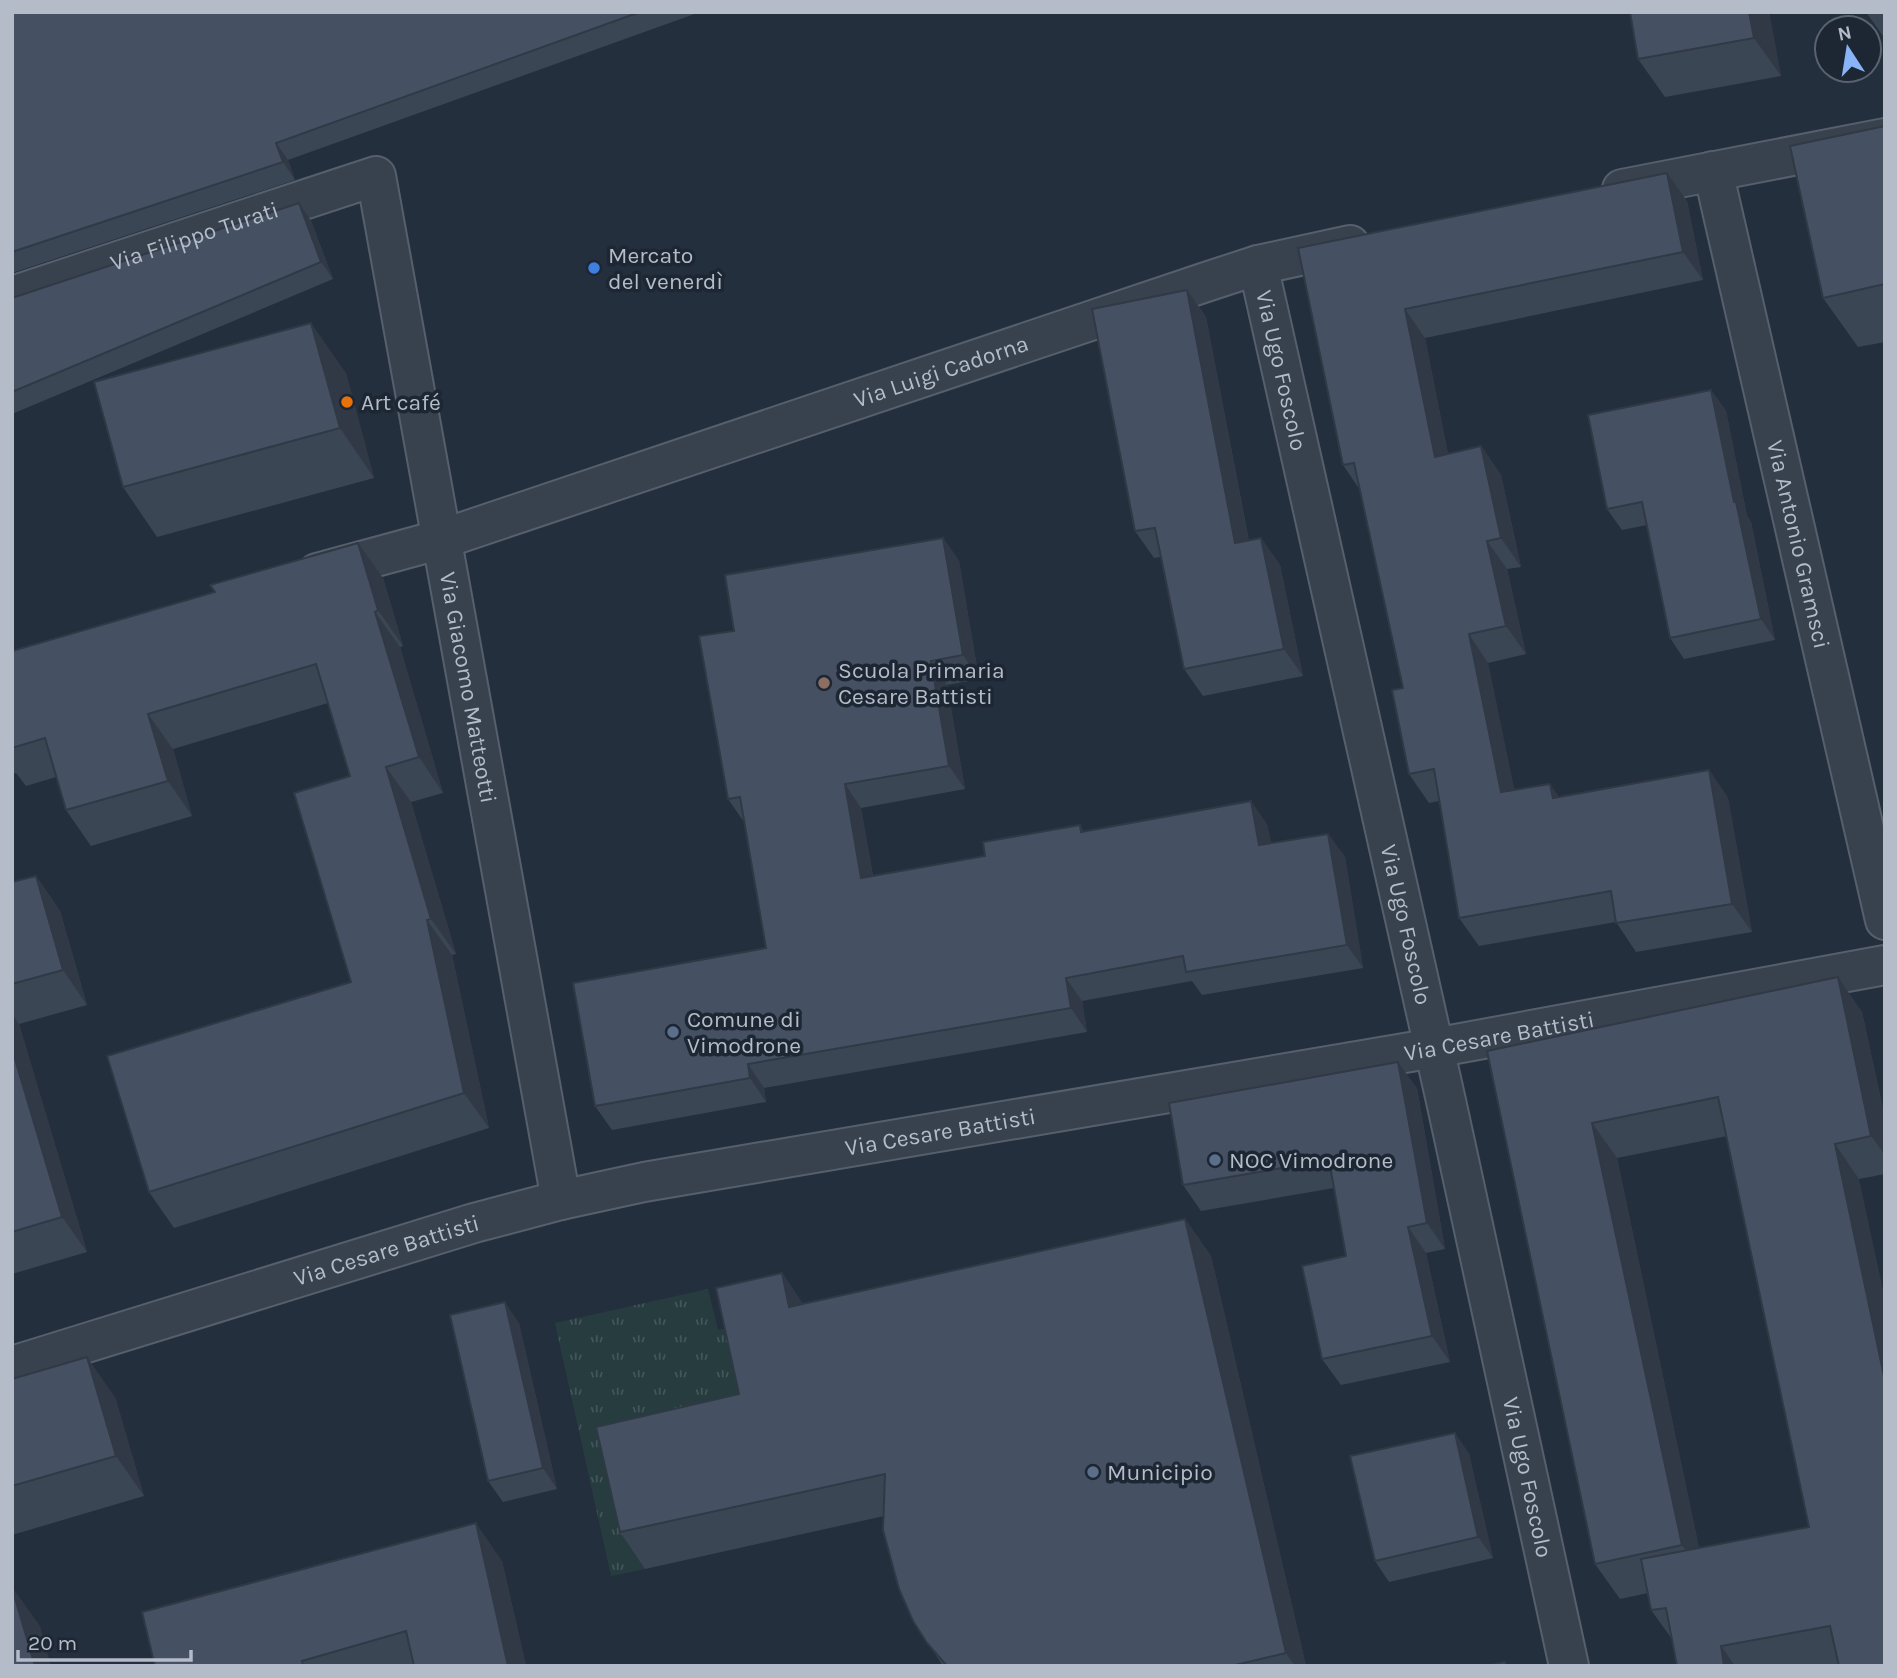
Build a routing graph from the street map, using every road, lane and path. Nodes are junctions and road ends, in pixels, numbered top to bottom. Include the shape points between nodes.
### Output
1 (1885, 138) edge
2 (1713, 170) junction
3 (376, 176) joint
4 (1593, 195) edge
5 (1379, 239) edge
6 (1258, 265) junction
7 (12, 296) edge
8 (442, 539) junction
9 (279, 584) edge
10 (1885, 920) edge
11 (1885, 965) edge
12 (1434, 1048) junction
13 (561, 1200) junction
14 (12, 1366) edge
15 (1569, 1666) edge

1 - 2 street
2 - 4 street
2 - 10 street, Via Antonio Gramsci
3 - 7 street, Via Filippo Turati
3 - 8 street, Via Giacomo Matteotti
5 - 6 street, Via Luigi Cadorna
6 - 8 street, Via Luigi Cadorna
6 - 12 street, Via Ugo Foscolo
8 - 9 street, Via Luigi Cadorna
8 - 13 street, Via Giacomo Matteotti
11 - 12 street, Via Cesare Battisti
12 - 13 street, Via Cesare Battisti via 699,1172
12 - 15 street, Via Ugo Foscolo
13 - 14 street, Via Cesare Battisti via 393,1247

